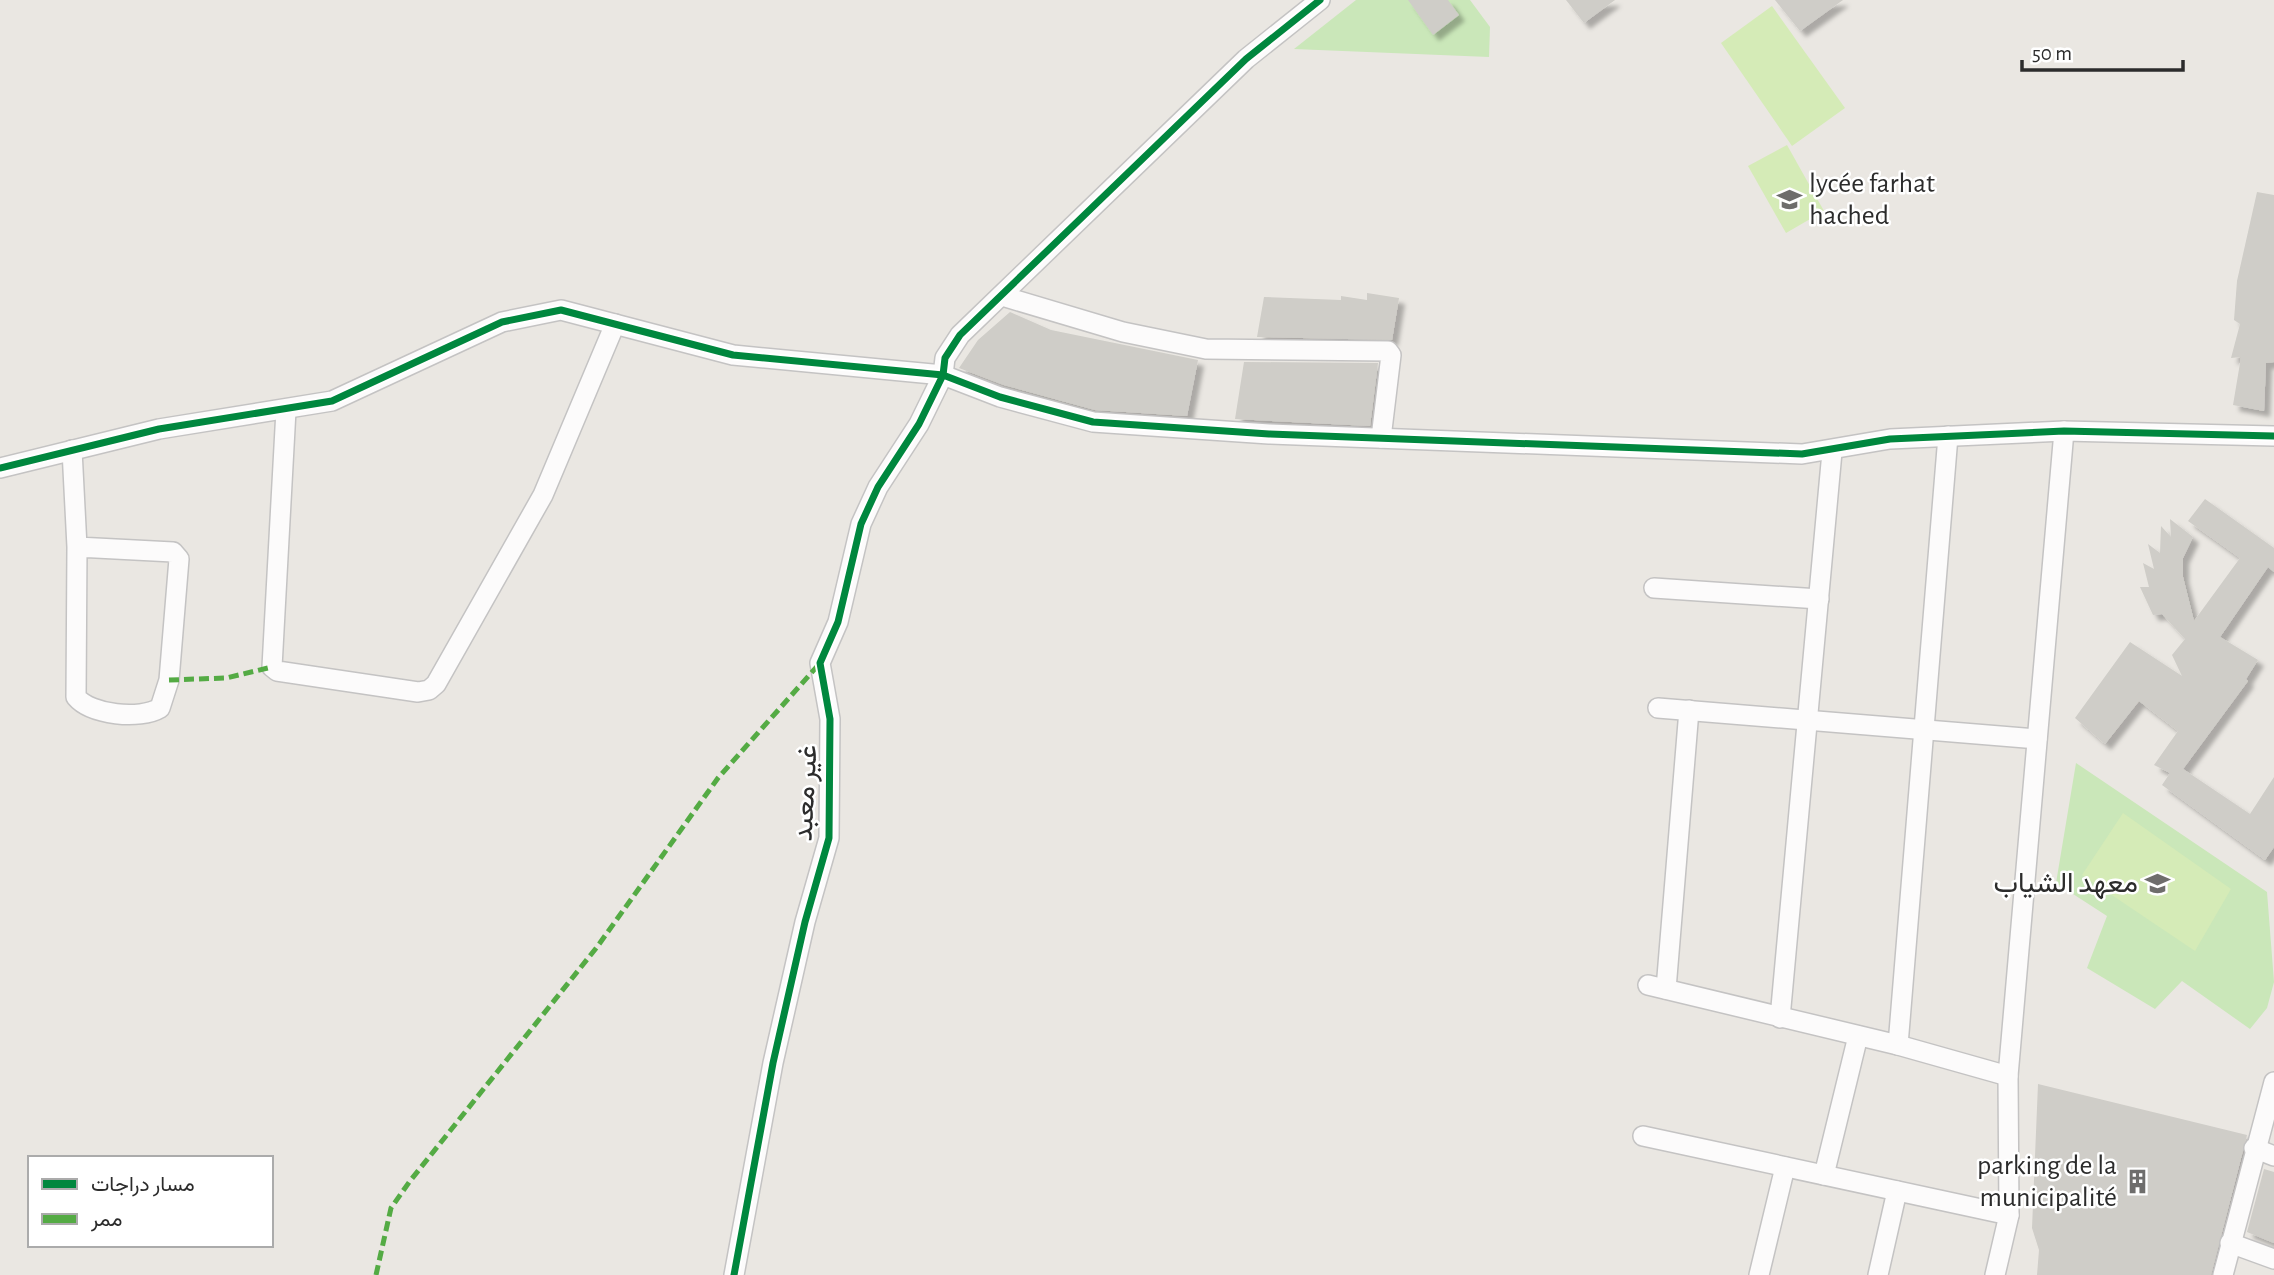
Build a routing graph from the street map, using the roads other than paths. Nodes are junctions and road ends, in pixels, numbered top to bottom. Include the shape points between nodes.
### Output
1 (1320, 0) edge
2 (1002, 296) junction
3 (615, 324) junction
4 (943, 375) junction
5 (286, 410) junction
6 (2064, 431) junction
7 (1948, 436) junction
8 (2274, 436) edge
9 (1381, 438) junction
10 (72, 450) junction
11 (1832, 452) junction
12 (0, 468) edge
13 (77, 547) junction
14 (1654, 587) dead end
15 (1819, 600) junction
16 (1658, 708) dead end
17 (1689, 710) junction
18 (1808, 720) junction
19 (1924, 730) junction
20 (2037, 739) junction
21 (1780, 1018) junction
22 (1858, 1036) junction
23 (1898, 1045) junction
24 (2008, 1076) junction
25 (2274, 1082) edge
26 (1643, 1136) dead end
27 (2254, 1148) junction
28 (2274, 1156) edge
29 (1785, 1167) junction
30 (1824, 1175) junction
31 (1897, 1191) junction
32 (2009, 1215) junction
33 (2230, 1243) junction
34 (2274, 1259) edge
35 (734, 1275) edge
36 (1759, 1275) edge
37 (1878, 1275) edge
38 (1995, 1275) edge
39 (2223, 1275) edge

1 - 2 street, غير معبد via 1246,60
2 - 4 street, غير معبد via 950,348
2 - 9 street via 1124,332 1206,349 1388,351
3 - 4 street via 733,355
3 - 5 street via 561,310 512,320 332,401
3 - 5 street via 543,495 429,690 272,667
4 - 9 street via 1000,397 1093,422
4 - 35 street, غير معبد via 861,524 838,622 820,663 830,719 829,838 773,1063
5 - 10 street via 159,429
6 - 7 street
6 - 8 street
6 - 20 street
7 - 11 street via 1890,439
7 - 19 street
9 - 11 street
10 - 12 street
10 - 13 street
11 - 15 street
13 - 13 street via 76,696 98,712 151,713 160,708 169,680 179,559 173,552
14 - 15 street
15 - 18 street
16 - 17 street
17 - 18 street
17 - 21 street via 1657,987
18 - 19 street
18 - 21 street
19 - 20 street
19 - 23 street
20 - 24 street
21 - 22 street
22 - 23 street
22 - 30 street
23 - 24 street
24 - 32 street
25 - 27 street
26 - 29 street
27 - 28 street
27 - 33 street
29 - 30 street
29 - 36 street
30 - 31 street
31 - 32 street
31 - 37 street
32 - 38 street
33 - 34 street
33 - 39 street

